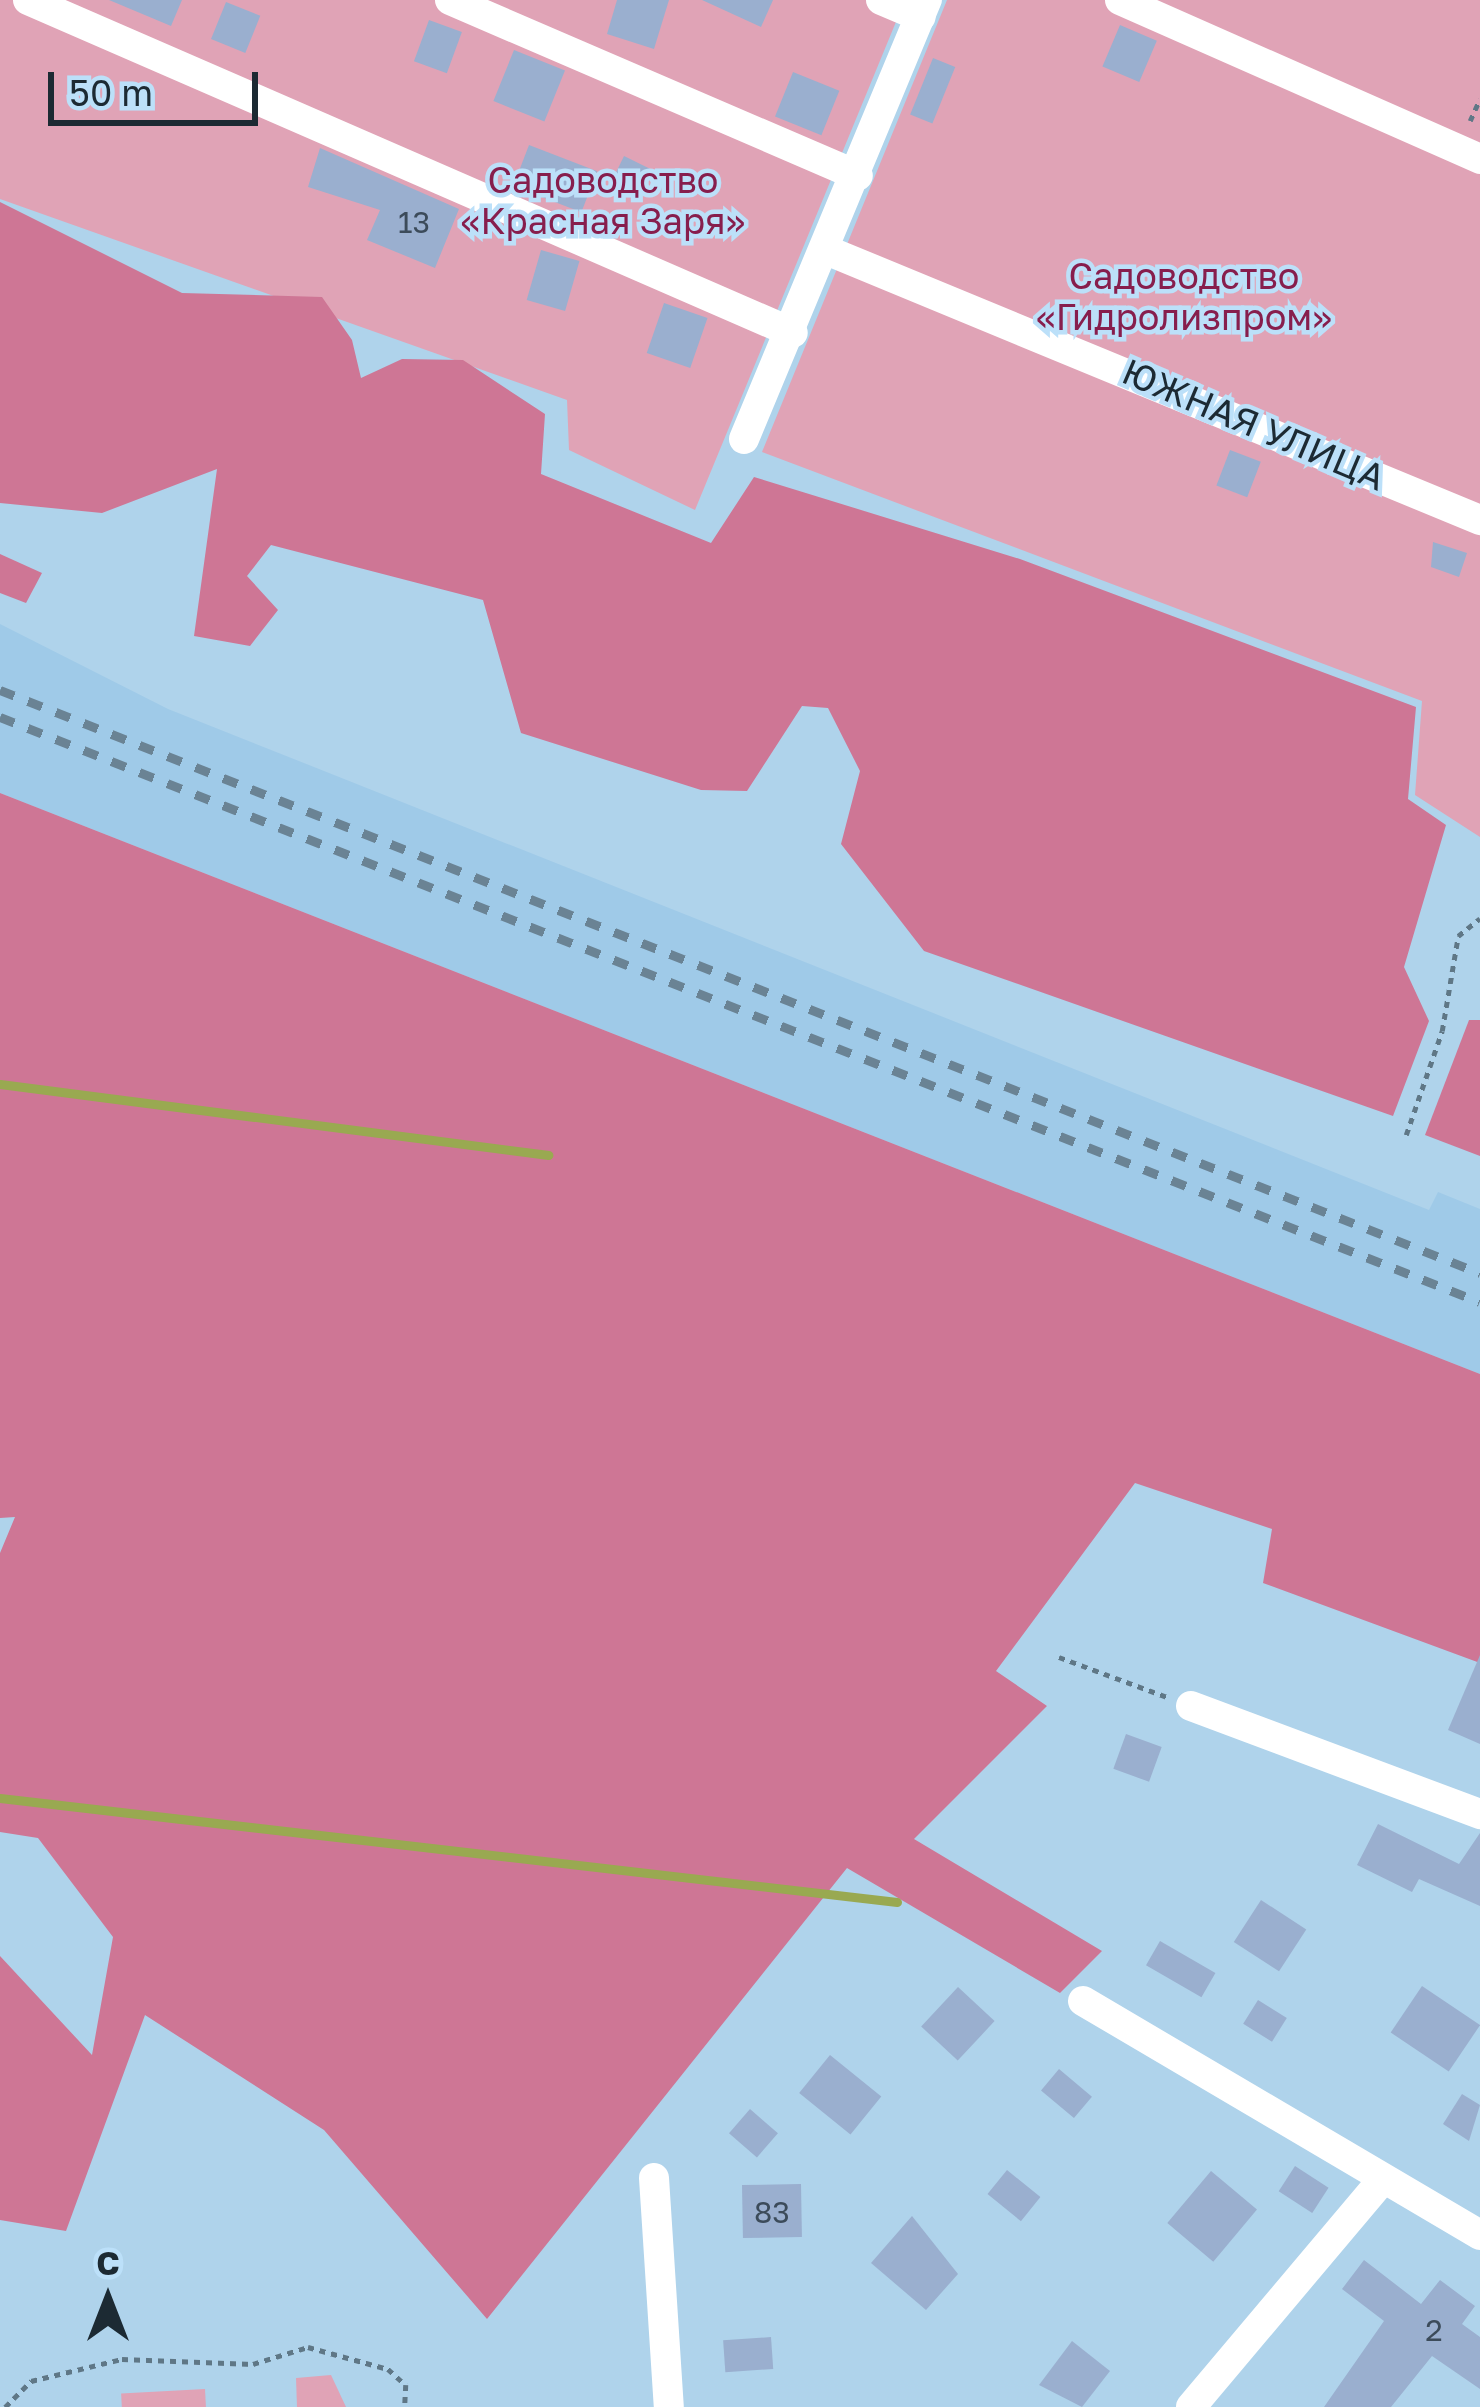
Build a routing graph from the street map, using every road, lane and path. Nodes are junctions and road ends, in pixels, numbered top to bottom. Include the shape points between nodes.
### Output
1 (28, 0) edge
2 (450, 0) edge
3 (881, 0) edge
4 (1120, 0) edge
5 (924, 8) edge
6 (1480, 159) edge
7 (858, 176) junction
8 (826, 250) junction
9 (793, 333) junction
10 (744, 439) dead end
11 (1480, 520) edge
12 (1480, 918) edge
13 (1406, 1135) dead end
14 (1060, 1658) dead end
15 (1191, 1706) joint
16 (1480, 1814) edge
17 (1083, 2001) dead end
18 (654, 2178) dead end
19 (1383, 2179) junction
20 (1480, 2235) edge
21 (4, 2407) edge
22 (405, 2407) edge
23 (669, 2407) edge
24 (1191, 2407) edge

1 - 9 street
2 - 7 street
3 - 5 street
4 - 6 street
5 - 7 street
7 - 8 street
8 - 9 street
8 - 11 street, ЮЖНАЯ УЛИЦА
9 - 10 street
12 - 13 path via 1458,936 1442,1030
14 - 15 path
15 - 16 street
17 - 19 street
18 - 23 street
19 - 20 street
19 - 24 street
21 - 22 path via 32,2381 122,2359 253,2365 308,2347 388,2369 406,2385

